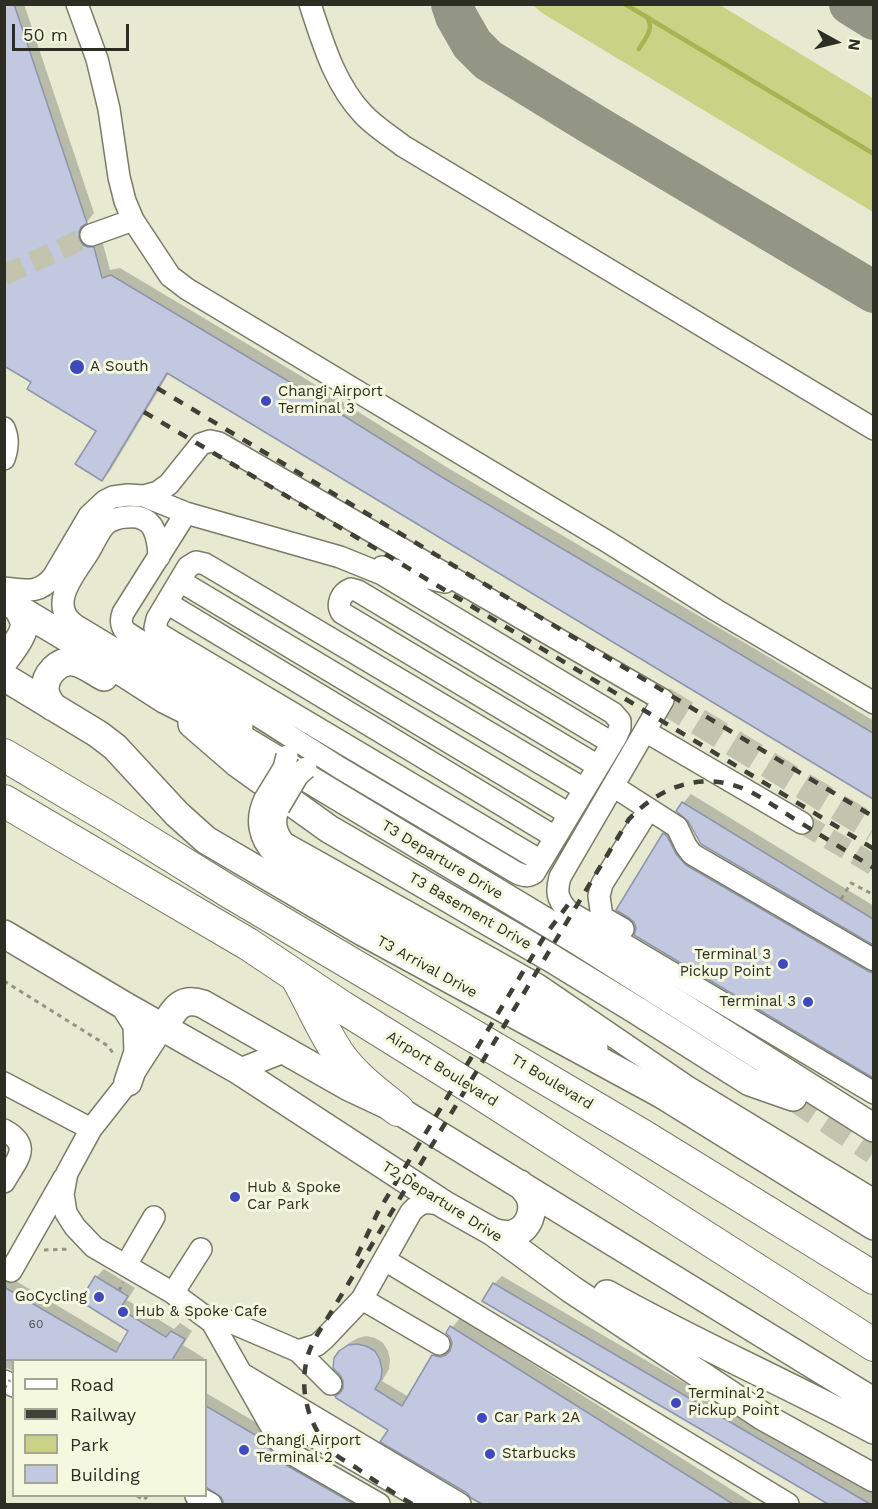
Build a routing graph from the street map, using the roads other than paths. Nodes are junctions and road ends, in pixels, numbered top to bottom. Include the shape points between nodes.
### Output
1 (77, 4) edge
2 (310, 4) edge
3 (134, 220) junction
4 (91, 235) tunnel mouth
5 (4, 428) edge
6 (873, 429) edge
7 (4, 459) edge
8 (144, 496) junction
9 (186, 513) junction
10 (159, 557) junction
11 (340, 557) junction
12 (180, 581) junction
13 (468, 588) junction
14 (9, 599) edge
15 (167, 603) junction
16 (4, 661) edge
17 (4, 677) edge
18 (160, 696) junction
19 (873, 703) edge
20 (52, 707) junction
21 (266, 722) junction
22 (645, 731) junction
23 (612, 743) junction
24 (4, 755) edge
25 (281, 758) junction
26 (598, 766) junction
27 (340, 768) junction
28 (613, 786) junction
29 (584, 789) junction
30 (4, 801) edge
31 (272, 803) junction
32 (650, 809) junction
33 (569, 814) junction
34 (802, 823) tunnel mouth
35 (555, 837) junction
36 (541, 861) junction
37 (228, 891) junction
38 (500, 895) junction
39 (568, 910) junction
40 (4, 934) edge
41 (873, 960) edge
42 (125, 1006) junction
43 (162, 1028) junction
44 (286, 1051) junction
45 (238, 1070) junction
46 (873, 1081) edge
47 (128, 1082) junction
48 (4, 1083) edge
49 (873, 1093) edge
50 (663, 1095) junction
51 (793, 1097) tunnel mouth
52 (398, 1110) junction
53 (873, 1128) edge
54 (4, 1130) edge
55 (91, 1130) junction
56 (67, 1173) junction
57 (4, 1182) edge
58 (520, 1184) junction
59 (873, 1200) edge
60 (445, 1205) junction
61 (154, 1217) dead end
62 (74, 1225) junction
63 (873, 1226) edge
64 (493, 1232) junction
65 (33, 1248) junction
66 (201, 1249) dead end
67 (528, 1258) junction
68 (385, 1260) junction
69 (126, 1265) junction
70 (11, 1271) dead end
71 (873, 1278) edge
72 (173, 1293) junction
73 (792, 1294) junction
74 (362, 1299) junction
75 (212, 1322) junction
76 (873, 1330) edge
77 (439, 1344) dead end
78 (873, 1345) edge
79 (298, 1352) junction
80 (242, 1374) junction
81 (331, 1384) dead end
82 (873, 1402) edge
83 (260, 1406) junction
84 (873, 1430) edge
85 (873, 1478) edge
86 (379, 1504) edge
87 (430, 1504) edge
88 (460, 1504) edge
89 (788, 1504) edge

1 - 3 lane via 97,58 124,201
2 - 6 lane via 328,59 339,79 363,114 379,128
3 - 4 lane
3 - 19 lane via 170,276 187,290
5 - 7 lane via 8,447
8 - 9 lane
8 - 13 lane via 169,483 201,444 219,443
8 - 14 lane via 128,495 105,501 89,516 53,577 31,590 20,590
9 - 10 lane
9 - 11 lane
10 - 21 lane via 123,613 122,627
10 - 25 lane via 149,522 129,516 106,524 66,588 64,614 75,625 245,728
11 - 13 lane
11 - 23 lane via 382,574 614,713 620,728
12 - 15 lane
12 - 29 lane via 188,567 196,562 205,564
12 - 33 lane
13 - 22 lane via 663,700
14 - 16 main road via 24,626
14 - 18 main road, T3 Departure Drive
15 - 35 lane
15 - 36 lane via 155,628 161,635
17 - 20 main road, T3 Arrival Drive
18 - 20 main road via 109,681 71,661 56,666 47,680 46,695
18 - 25 main road, T3 Departure Drive
18 - 51 main road, T3 Basement Drive via 237,763 329,829 560,963 750,1082
20 - 50 main road, T3 Arrival Drive via 115,747 206,840 363,932
21 - 25 lane via 286,746
21 - 27 lane
22 - 28 lane
22 - 34 lane
23 - 26 lane
23 - 26 lane via 358,591 346,591 339,601 342,613
24 - 37 highway
25 - 31 lane, bridge via 284,768
25 - 38 main road, T3 Departure Drive
26 - 29 lane
27 - 31 lane, bridge via 325,763 306,768
27 - 36 lane via 523,876 534,873
28 - 32 lane
28 - 39 lane via 560,877 558,895
29 - 33 lane
30 - 73 highway, Airport Boulevard via 248,944
31 - 50 lane via 260,814 259,824 264,841 275,855 499,983
31 - 59 lane via 275,828 284,843 538,986 686,1086
32 - 41 lane via 677,827 692,854
32 - 46 lane via 602,884 602,917
33 - 35 lane
35 - 36 lane
37 - 52 highway via 272,937 341,1057 371,1089
37 - 71 highway, T1 Boulevard via 643,1136
38 - 39 lane
38 - 53 main road, T3 Departure Drive
39 - 49 lane
40 - 42 main road, T2 Departure Drive
42 - 43 main road, T2 Departure Drive
42 - 47 main road via 137,1025 138,1052
43 - 44 main road via 178,1006 196,1002
43 - 45 main road, T2 Departure Drive
43 - 47 lane
44 - 45 lane
44 - 52 main road
45 - 60 main road, T2 Departure Drive
47 - 55 lane
48 - 55 lane
50 - 63 main road, T3 Arrival Drive
52 - 58 main road
54 - 57 lane via 21,1144 21,1154
55 - 56 lane
56 - 62 lane via 63,1194 66,1213
56 - 65 lane
58 - 64 main road via 531,1203 528,1222 513,1234
58 - 82 main road
60 - 64 main road, T2 Departure Drive
60 - 68 lane via 418,1205
61 - 69 lane
62 - 65 lane via 59,1224 40,1231
62 - 69 lane via 94,1247
64 - 67 main road, T2 Departure Drive
65 - 70 lane
66 - 72 lane
67 - 84 main road via 578,1278
67 - 85 main road, T2 Departure Drive via 764,1417
68 - 74 lane
68 - 89 lane
69 - 72 lane
72 - 75 lane
73 - 76 highway via 832,1305
73 - 78 highway, Airport Boulevard
74 - 77 lane
74 - 79 lane via 317,1345
75 - 79 lane via 228,1321
75 - 80 lane
79 - 81 lane
80 - 83 lane
80 - 88 lane
83 - 86 lane via 280,1442 292,1454
83 - 87 lane

